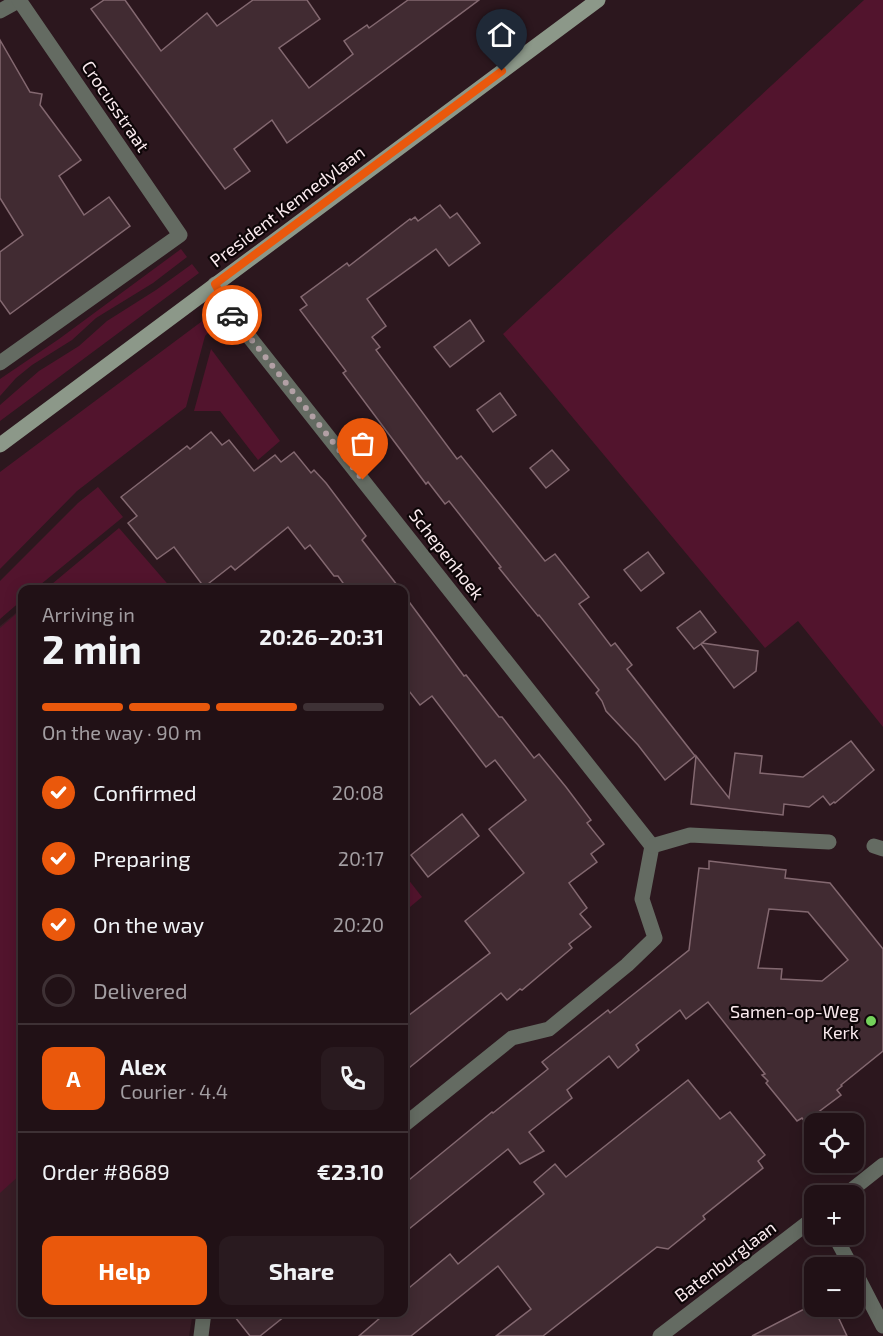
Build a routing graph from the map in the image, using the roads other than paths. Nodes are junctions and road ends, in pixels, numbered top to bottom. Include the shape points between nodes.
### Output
1 (20, 0) edge
2 (598, 0) edge
3 (0, 11) edge
4 (215, 284) junction
5 (0, 363) edge
6 (0, 445) edge
7 (829, 842) dead end
8 (652, 846) junction
9 (408, 1122) edge
10 (883, 1165) edge
11 (858, 1185) edge
12 (804, 1226) edge
13 (864, 1290) edge
14 (203, 1317) edge
15 (883, 1326) edge
16 (201, 1336) edge
17 (660, 1336) edge

1 - 3 street
1 - 5 street, Crocusstraat via 180,235
2 - 4 street, President Kennedylaan
4 - 6 street, President Kennedylaan
4 - 8 street, Schepenhoek via 240,324
7 - 8 street via 690,835
8 - 9 street via 642,899 655,938 549,1029 512,1038
10 - 11 street
12 - 17 street, Batenburglaan
13 - 15 street
14 - 16 street

